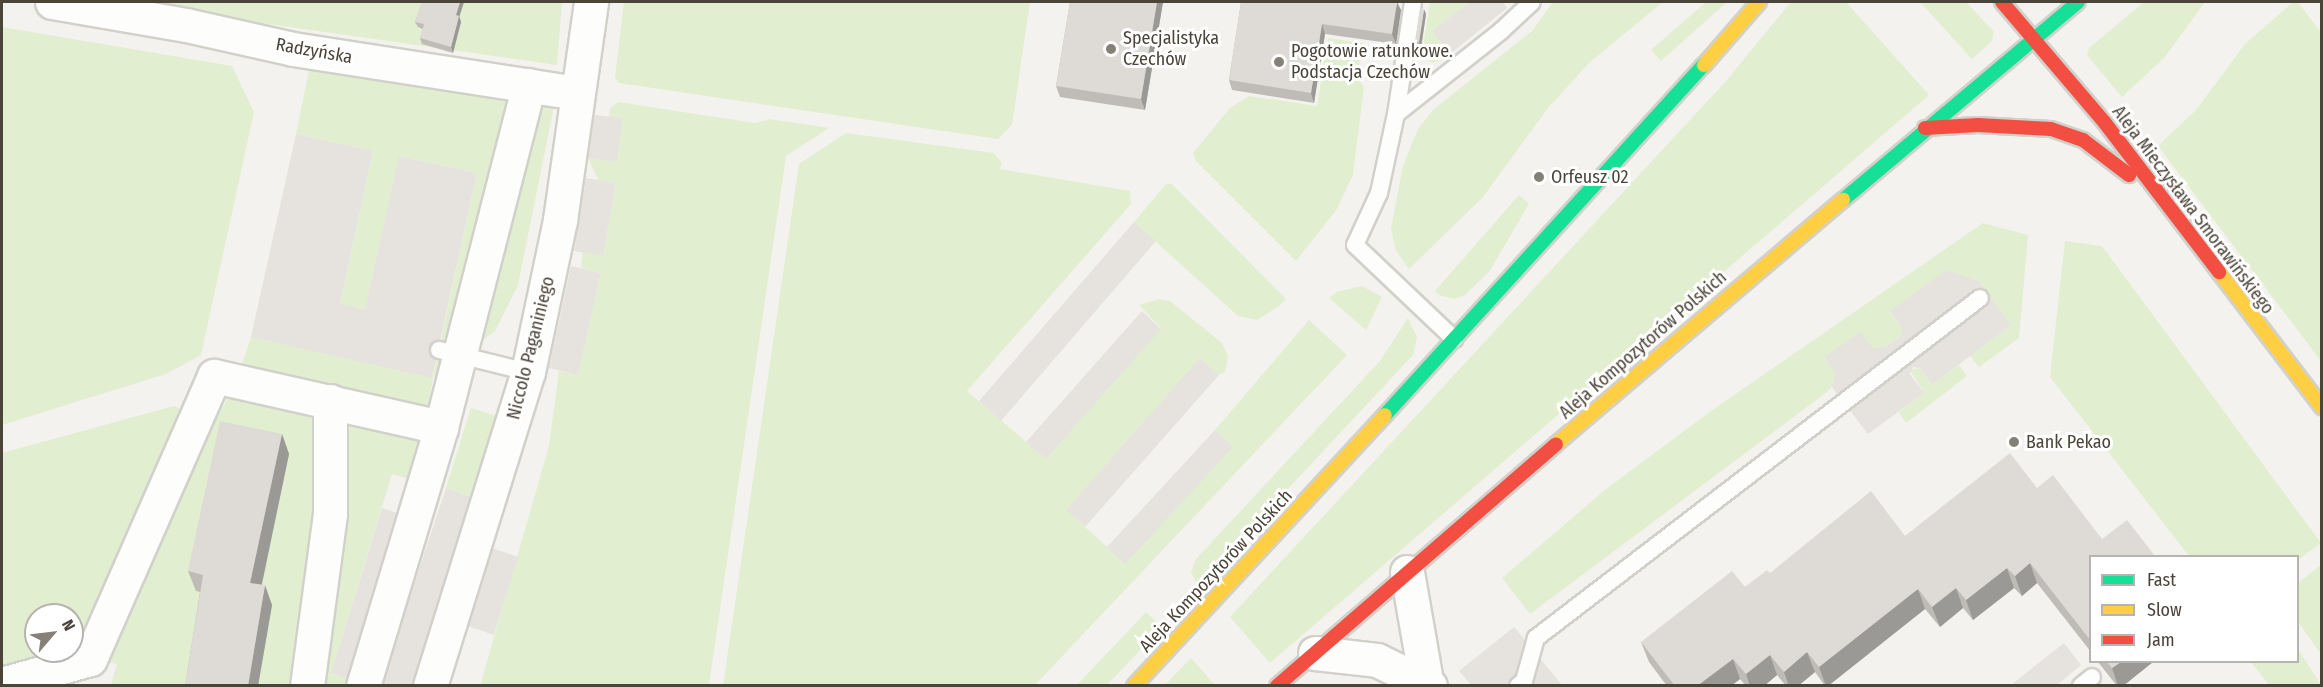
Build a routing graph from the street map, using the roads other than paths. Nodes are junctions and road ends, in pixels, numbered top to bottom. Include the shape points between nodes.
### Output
1 (52, 2) edge
2 (166, 2) edge
3 (591, 2) edge
4 (1413, 2) edge
5 (1532, 2) edge
6 (1759, 2) edge
7 (2002, 2) edge
8 (2078, 2) edge
9 (197, 27) junction
10 (2035, 36) junction
11 (529, 85) junction
12 (577, 93) junction
13 (1396, 114) junction
14 (1925, 128) junction
15 (2167, 207) junction
16 (1980, 298) dead end
17 (1454, 339) junction
18 (450, 353) junction
19 (528, 372) junction
20 (330, 401) junction
21 (2322, 406) edge
22 (441, 428) junction
23 (1407, 572) junction
24 (1315, 653) junction
25 (1428, 683) edge
26 (2, 684) edge
27 (307, 686) edge
28 (363, 686) edge
29 (430, 686) edge
30 (1134, 686) edge
31 (1277, 686) edge
32 (1518, 686) edge

1 - 9 street, Radzyńska
2 - 9 street
3 - 12 street, Niccolo Paganiniego
4 - 13 lane
5 - 13 lane via 1501,32
6 - 17 street, Aleja Kompozytorów Polskich via 1640,139
7 - 10 street, Aleja Mieczysława Smorawińskiego
8 - 10 street, Aleja Kompozytorów Polskich
9 - 11 street, Radzyńska via 293,49
10 - 14 street, Aleja Kompozytorów Polskich
10 - 15 street, Aleja Mieczysława Smorawińskiego
11 - 12 street, Radzyńska
11 - 18 street
12 - 19 street, Niccolo Paganiniego via 560,220
13 - 17 lane via 1379,193 1355,245
14 - 15 street via 1978,125 2051,129 2083,140
14 - 23 street, Aleja Kompozytorów Polskich
15 - 21 street, Aleja Mieczysława Smorawińskiego
16 - 32 lane via 1536,638 1524,681
17 - 30 street, Aleja Kompozytorów Polskich
18 - 19 lane
18 - 22 street
19 - 29 street, Niccolo Paganiniego
20 - 22 street
20 - 26 street via 214,376 90,659
20 - 27 street via 330,514
22 - 28 street
23 - 24 street, Aleja Kompozytorów Polskich
23 - 25 street
24 - 25 street via 1377,660
24 - 31 street, Aleja Kompozytorów Polskich

